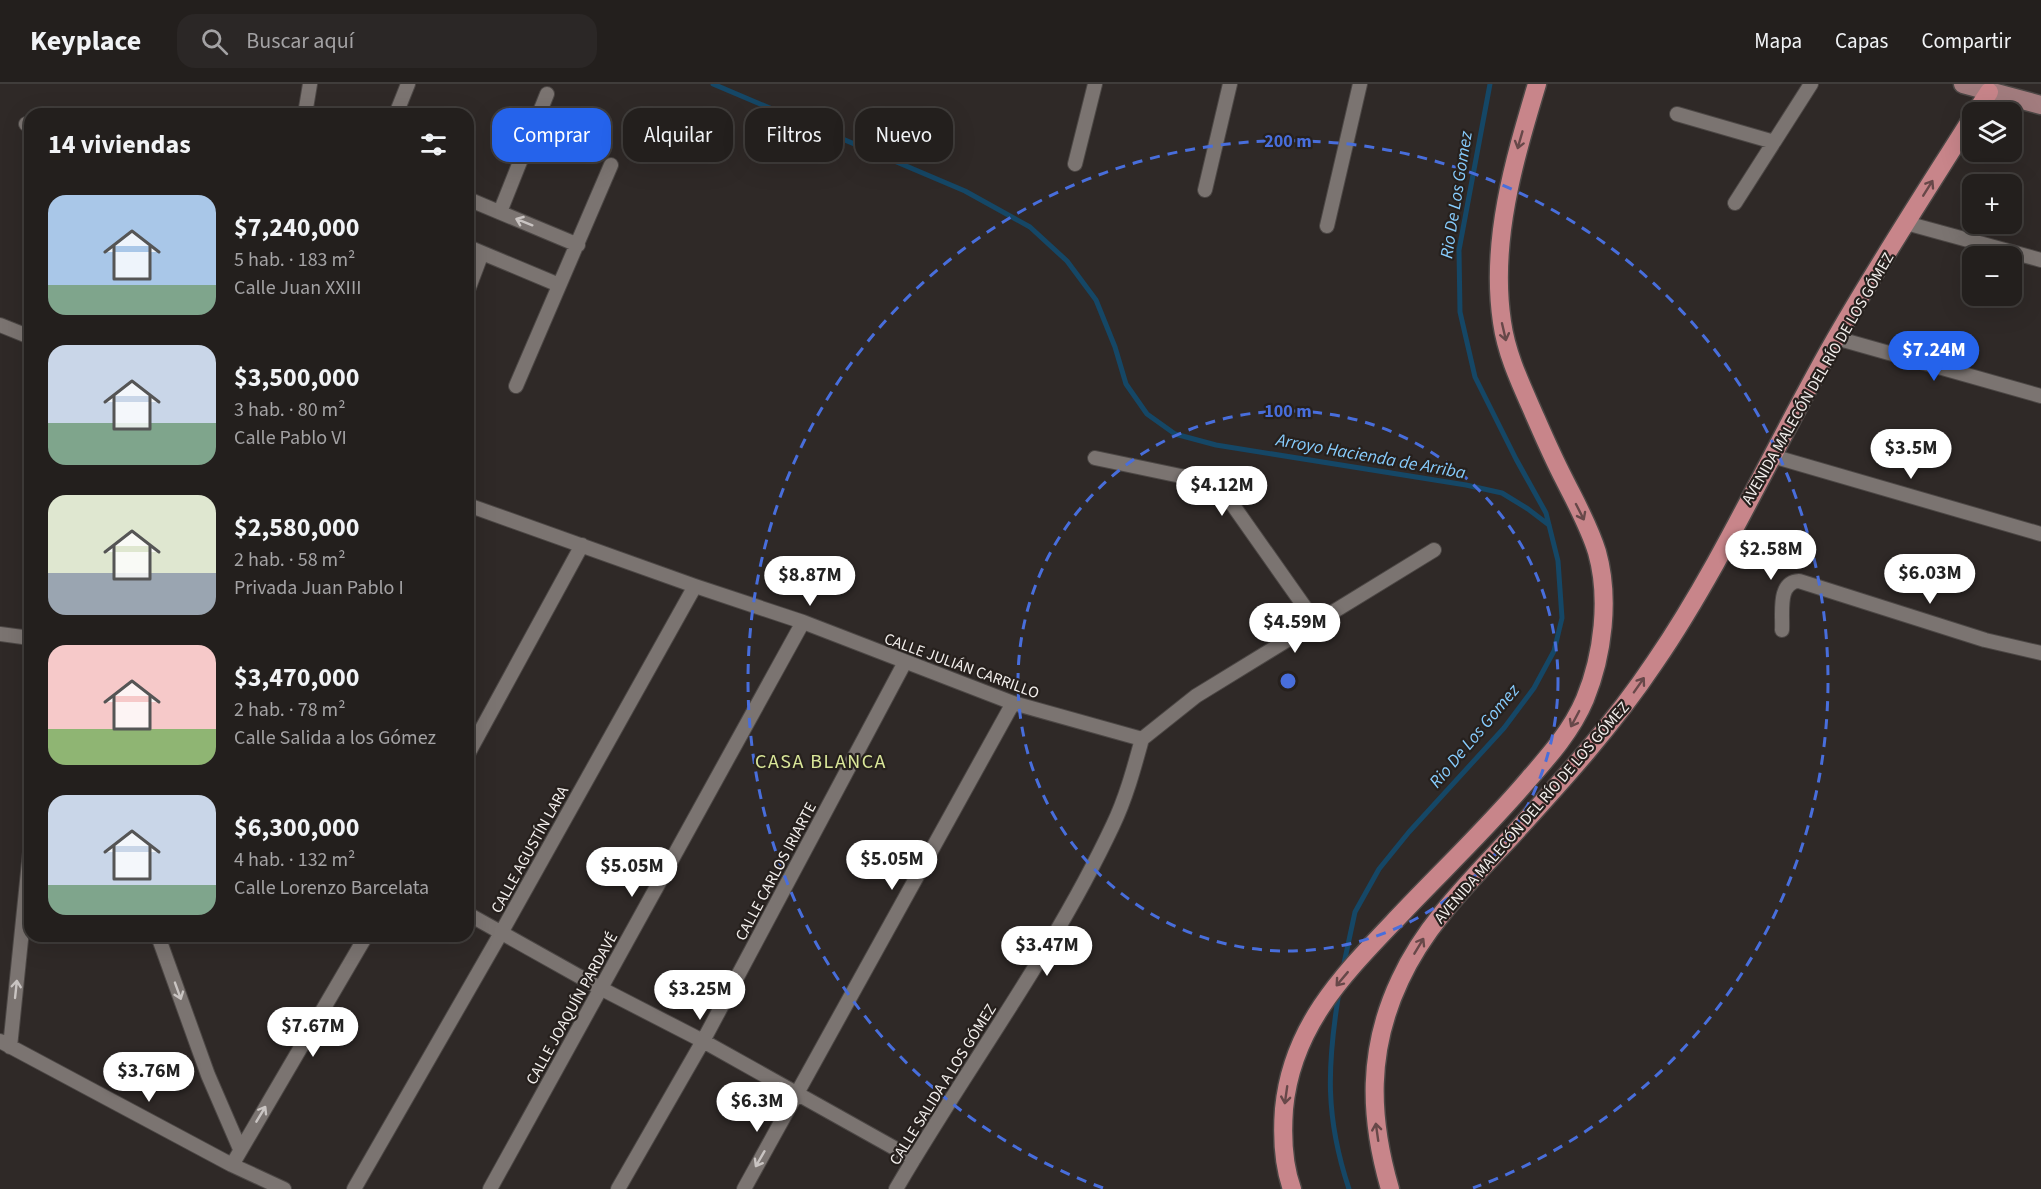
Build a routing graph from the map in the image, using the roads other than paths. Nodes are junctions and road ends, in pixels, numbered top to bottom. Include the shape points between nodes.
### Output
1 (310, 84) edge
2 (408, 84) edge
3 (1095, 84) edge
4 (1230, 84) edge
5 (1360, 84) edge
6 (1537, 84) edge
7 (1963, 84) edge
8 (1805, 86) edge
9 (1989, 92) junction
10 (547, 94) dead end
11 (1982, 102) edge
12 (2041, 105) edge
13 (306, 108) edge
14 (398, 108) edge
15 (1677, 114) dead end
16 (1962, 134) edge
17 (1774, 142) junction
18 (1075, 164) dead end
19 (610, 165) dead end
20 (1205, 190) dead end
21 (474, 201) edge
22 (1735, 203) dead end
23 (500, 212) junction
24 (1906, 223) junction
25 (1327, 226) dead end
26 (578, 245) junction
27 (474, 250) edge
28 (482, 253) junction
29 (2041, 261) edge
30 (474, 274) edge
31 (559, 285) junction
32 (0, 325) edge
33 (24, 335) edge
34 (1836, 338) junction
35 (516, 386) dead end
36 (2041, 396) edge
37 (1772, 456) junction
38 (1095, 458) dead end
39 (474, 507) edge
40 (2041, 534) edge
41 (582, 545) junction
42 (1434, 550) dead end
43 (695, 586) junction
44 (803, 622) junction
45 (1316, 623) junction
46 (1782, 630) dead end
47 (0, 634) edge
48 (24, 637) edge
49 (2041, 653) edge
50 (905, 662) junction
51 (1013, 703) junction
52 (1142, 739) junction
53 (474, 743) edge
54 (24, 898) edge
55 (474, 917) edge
56 (501, 933) junction
57 (160, 942) edge
58 (362, 942) edge
59 (600, 988) junction
60 (703, 1041) junction
61 (5, 1044) edge
62 (798, 1093) junction
63 (240, 1149) junction
64 (914, 1159) junction
65 (232, 1165) junction
66 (284, 1189) edge
67 (354, 1189) edge
68 (490, 1189) edge
69 (618, 1189) edge
70 (744, 1189) edge
71 (896, 1189) edge
72 (1292, 1189) edge
73 (1390, 1189) edge

1 - 13 street
2 - 14 street
3 - 18 street
4 - 20 street
5 - 25 street
6 -> 72 main road, AVENIDA MALECÓN DEL RÍO DE LOS GÓMEZ via 1519,145 1499,245 1502,324 1519,381 1597,552 1603,579 1596,669 1574,723 1557,746 1316,1011 1288,1078 1283,1118 1284,1160
7 - 9 street
8 - 17 street
9 - 11 main road
9 - 12 street
10 - 23 street
15 - 17 street
24 -> 16 main road, AVENIDA MALECÓN DEL RÍO DE LOS GÓMEZ
17 - 22 street
19 - 26 street
21 - 23 street
26 -> 23 street
24 - 29 street
24 - 34 main road, AVENIDA MALECÓN DEL RÍO DE LOS GÓMEZ
26 - 31 street
27 - 28 street
28 - 30 street
28 - 31 street
31 - 35 street
32 - 33 street
34 - 36 street
34 - 37 main road, AVENIDA MALECÓN DEL RÍO DE LOS GÓMEZ
37 - 40 street
73 -> 37 main road, AVENIDA MALECÓN DEL RÍO DE LOS GÓMEZ via 1374,1111 1375,1066 1385,1020 1400,981 1422,942 1454,899 1598,739 1655,663 1688,612
38 - 45 street via 1195,479 1212,487 1230,501
39 - 41 street, CALLE JULIÁN CARRILLO
41 - 43 street, CALLE JULIÁN CARRILLO
41 - 53 street
42 - 45 street
43 - 44 street, CALLE JULIÁN CARRILLO
43 - 56 street, CALLE AGUSTÍN LARA
44 - 50 street, CALLE JULIÁN CARRILLO
44 - 59 street, CALLE JOAQUÍN PARDAVÉ
45 - 52 street via 1196,696
46 - 49 street via 1784,590 1798,581 1985,640
47 - 48 street
50 - 51 street, CALLE JULIÁN CARRILLO
50 - 60 street, CALLE CARLOS IRIARTE
51 - 52 street, CALLE JULIÁN CARRILLO
51 - 62 street
52 - 64 street, CALLE SALIDA A LOS GÓMEZ via 1114,824 1081,887
61 -> 54 street
55 - 56 street
56 - 59 street
56 - 67 street, CALLE AGUSTÍN LARA
57 -> 63 street
63 -> 58 street
59 - 60 street
59 - 68 street, CALLE JOAQUÍN PARDAVÉ
60 - 62 street
60 - 69 street, CALLE CARLOS IRIARTE
61 - 65 street
62 - 64 street
62 -> 70 street
63 - 65 street
64 - 71 street, CALLE SALIDA A LOS GÓMEZ
65 - 66 street

